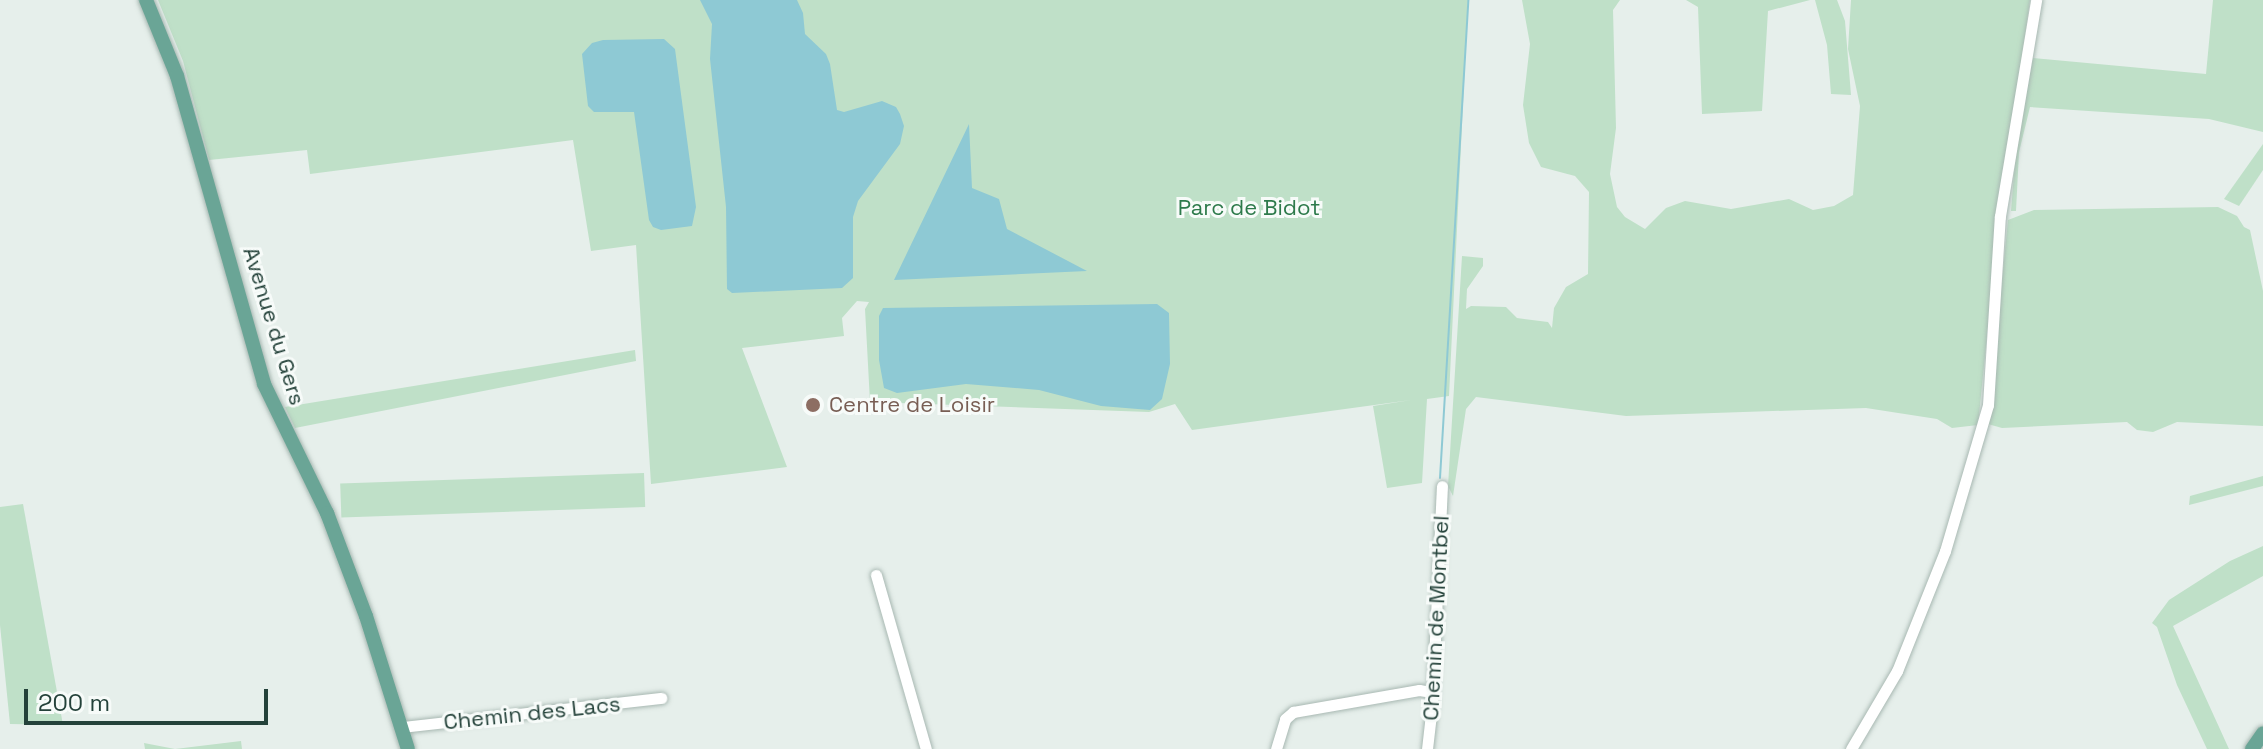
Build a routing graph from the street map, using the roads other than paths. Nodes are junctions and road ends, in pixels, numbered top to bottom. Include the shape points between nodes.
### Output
1 (146, 0) edge
2 (2036, 0) edge
3 (1442, 486) dead end
4 (876, 575) dead end
5 (1431, 692) junction
6 (661, 698) dead end
7 (402, 727) junction
8 (2263, 733) edge
9 (408, 749) edge
10 (926, 749) edge
11 (1276, 749) edge
12 (1427, 749) edge
13 (1851, 749) edge
14 (2252, 749) edge

1 - 7 main road, Avenue du Gers via 177,76 264,384 327,513
2 - 13 street via 2000,216 1988,405 1945,551 1897,671
3 - 5 street, Chemin de Montbel
4 - 10 street
5 - 11 street via 1293,712 1285,719
5 - 12 street, Chemin de Montbel
6 - 7 street, Chemin des Lacs
7 - 9 main road, Avenue du Gers
8 - 14 main road

